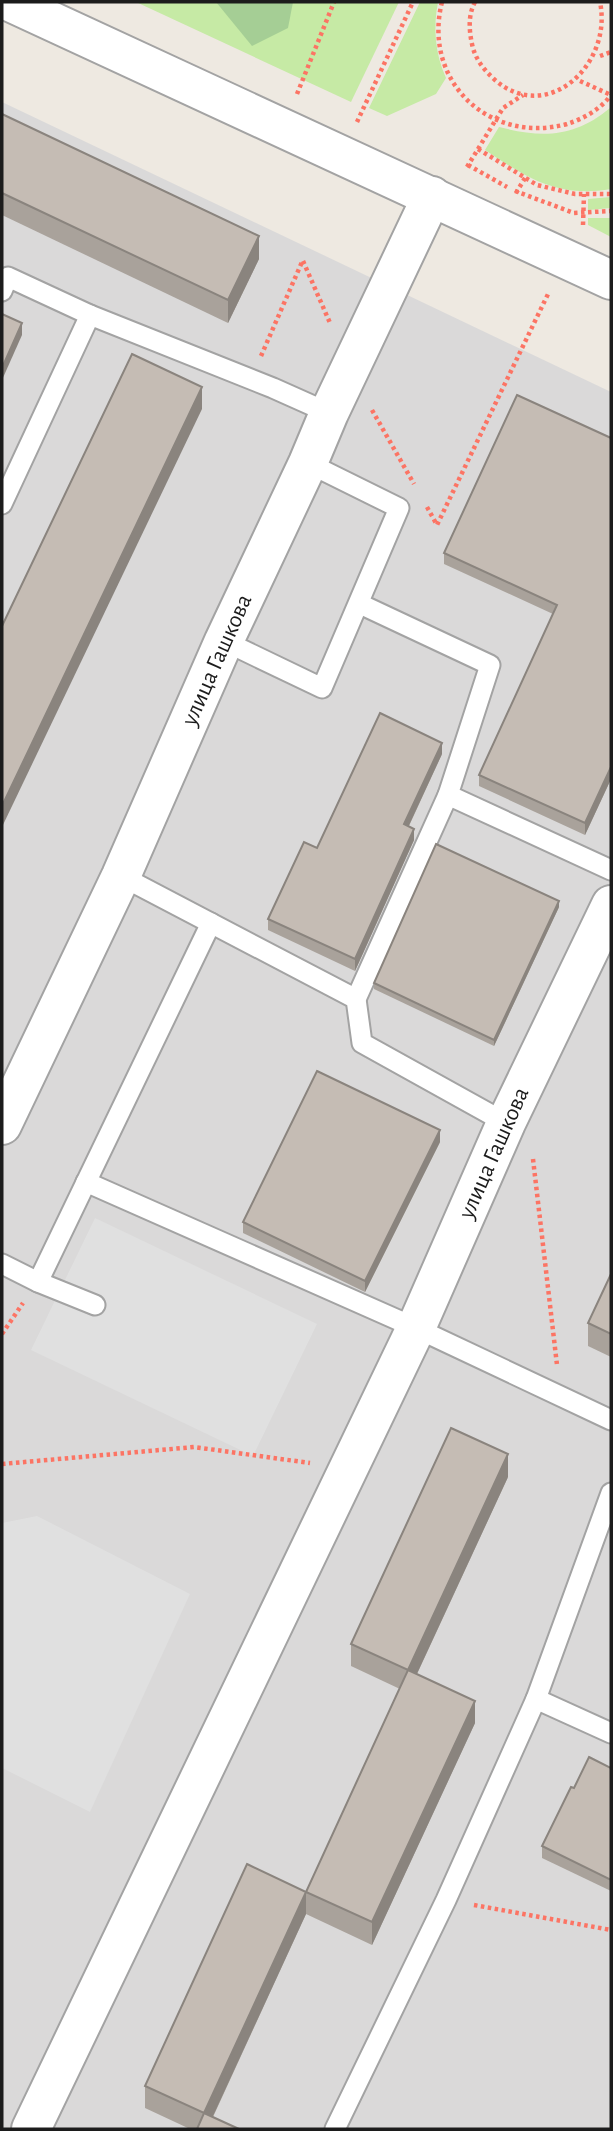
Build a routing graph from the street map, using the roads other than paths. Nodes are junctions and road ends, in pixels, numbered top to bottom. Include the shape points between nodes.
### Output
1 (10, 2) edge
2 (432, 196) junction
3 (611, 280) edge
4 (2, 291) edge
5 (90, 315) junction
6 (329, 413) junction
7 (308, 463) junction
8 (2, 504) edge
9 (360, 604) junction
10 (224, 641) junction
11 (448, 795) junction
12 (611, 870) edge
13 (121, 876) junction
14 (611, 905) edge
15 (211, 923) junction
16 (356, 999) junction
17 (506, 1122) junction
18 (2, 1125) edge
19 (86, 1182) junction
20 (2, 1264) edge
21 (38, 1282) junction
22 (95, 1305) dead end
23 (416, 1328) junction
24 (611, 1420) edge
25 (611, 1493) edge
26 (536, 1699) junction
27 (611, 1733) edge
28 (31, 2129) edge
29 (335, 2129) edge

1 - 2 street via 351,139
2 - 3 street
2 - 6 street, улица Гашкова
4 - 5 lane via 8,277
5 - 6 lane
5 - 8 lane
6 - 7 street, улица Гашкова
7 - 9 lane via 399,508
7 - 10 street, улица Гашкова
9 - 10 lane via 322,688
9 - 11 lane via 490,665
10 - 13 street, улица Гашкова
11 - 12 lane
11 - 16 lane
13 - 15 lane
13 - 18 street, улица Гашкова
14 - 17 street, улица Гашкова
15 - 16 lane
15 - 19 lane
16 - 17 lane via 362,1043
17 - 23 street, улица Гашкова
19 - 21 lane
19 - 23 lane
20 - 21 lane
21 - 22 lane
23 - 24 lane
23 - 28 street, улица Гашкова
25 - 26 lane
26 - 27 lane
26 - 29 lane via 446,1900

